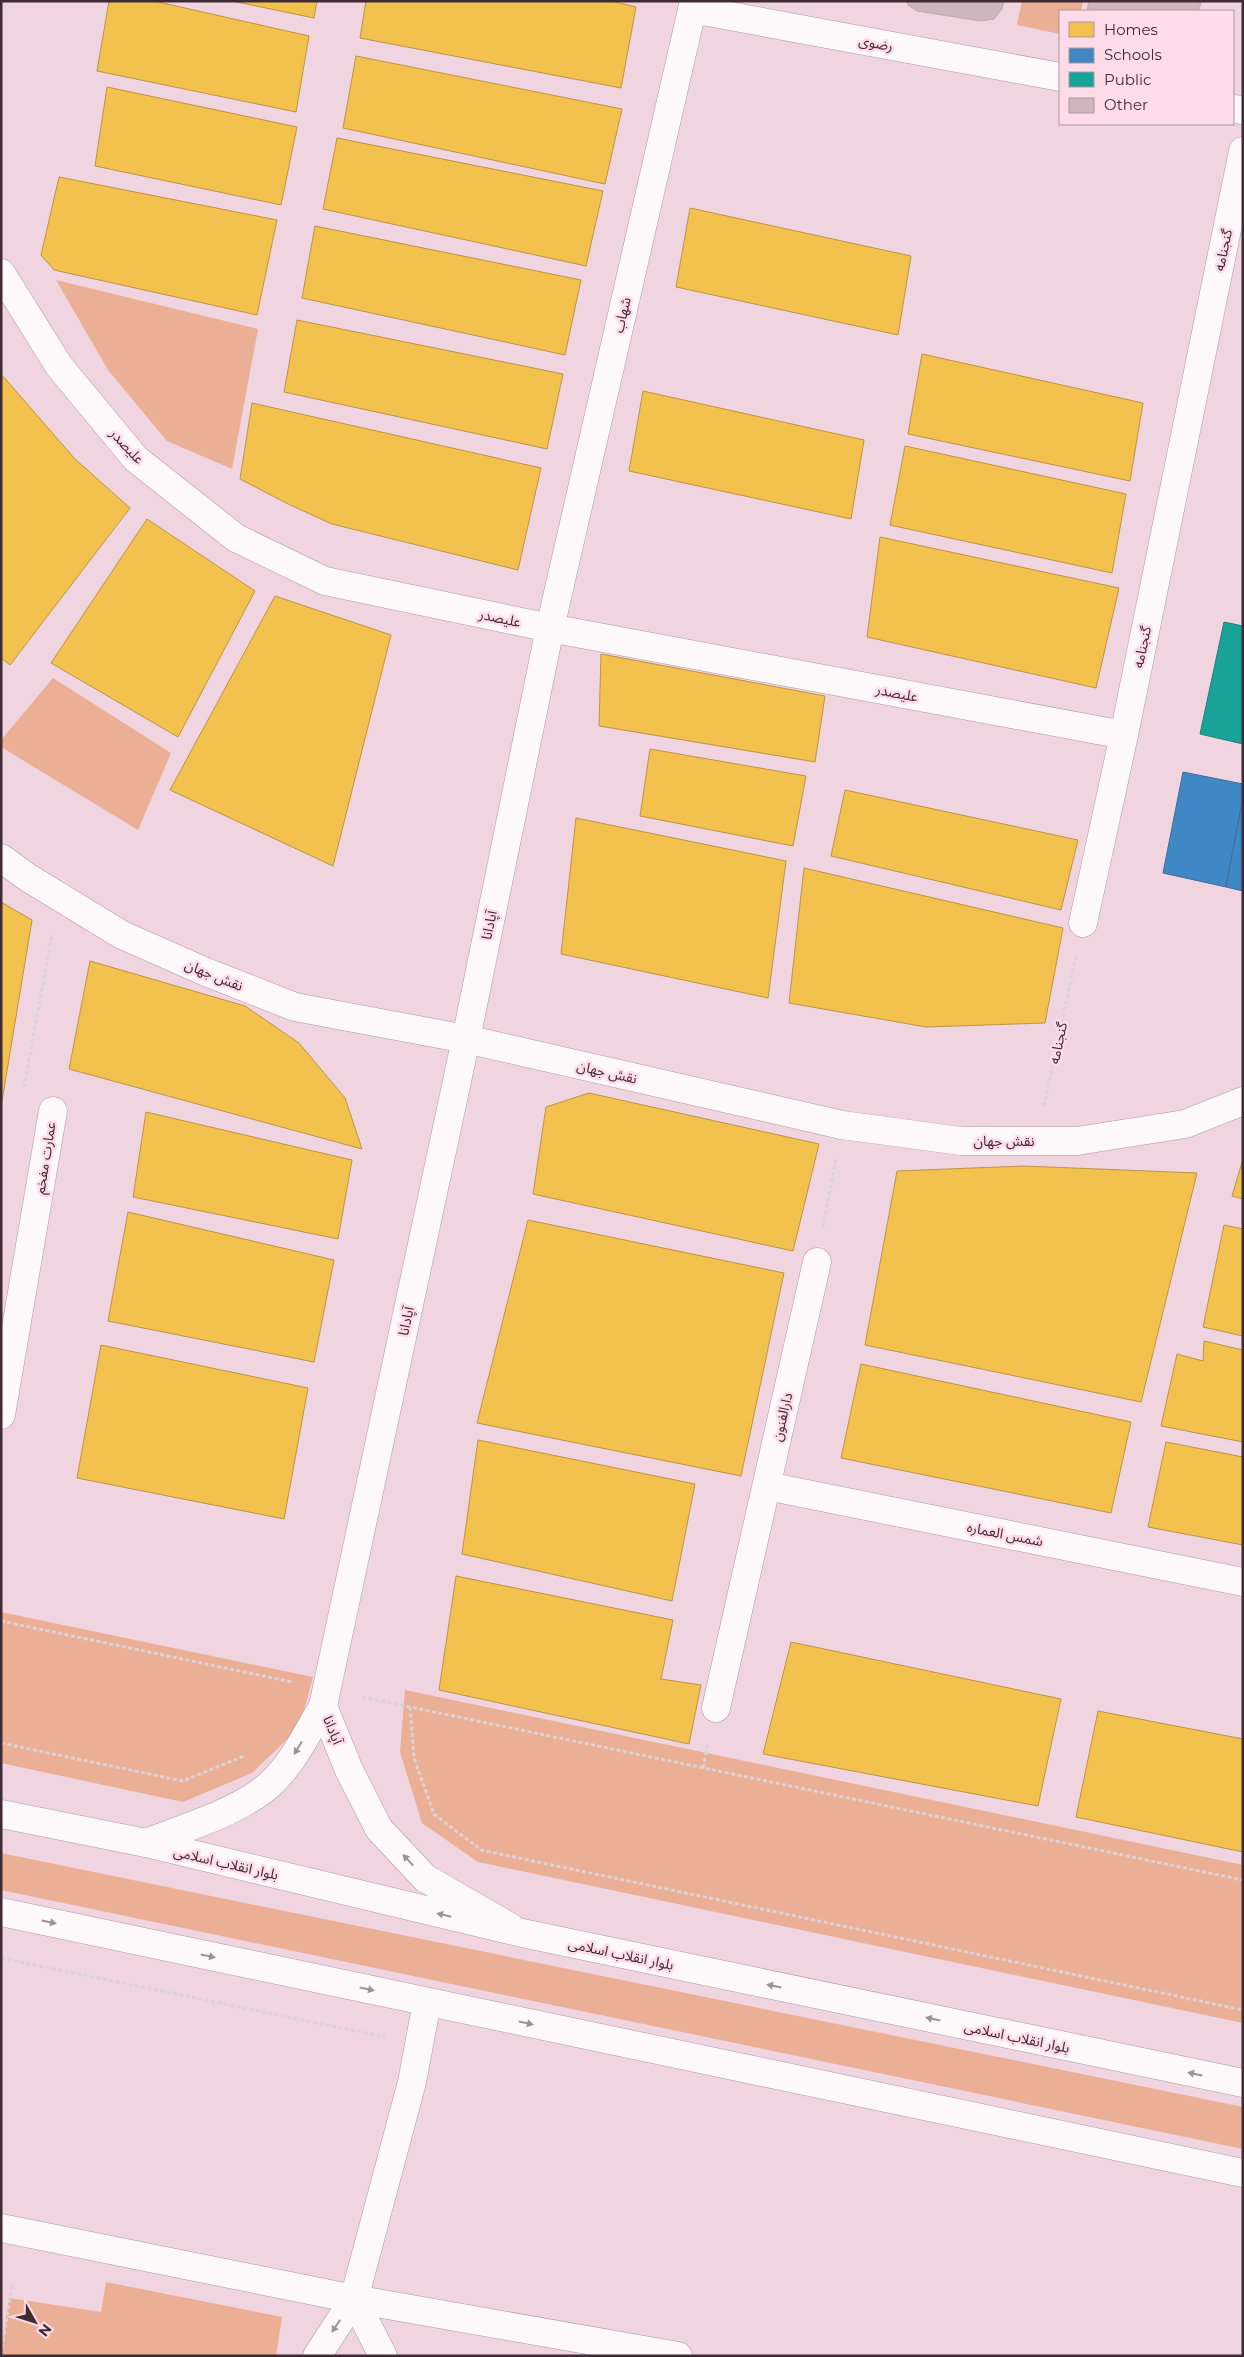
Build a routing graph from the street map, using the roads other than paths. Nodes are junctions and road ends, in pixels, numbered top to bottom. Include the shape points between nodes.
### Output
1 (693, 5) edge
2 (1059, 77) edge
3 (1243, 151) edge
4 (1, 273) edge
5 (550, 628) junction
6 (1124, 735) junction
7 (1, 858) edge
8 (1082, 923) road end
9 (466, 1040) junction
10 (1243, 1102) edge
11 (53, 1111) road end
12 (817, 1262) road end
13 (10, 1323) edge
14 (1, 1415) edge
15 (766, 1486) junction
16 (1243, 1582) edge
17 (325, 1698) junction
18 (716, 1708) dead end
19 (1, 1814) edge
20 (146, 1843) junction
21 (1, 1912) edge
22 (522, 1934) junction
23 (427, 2002) junction
24 (1243, 2083) edge
25 (1243, 2173) edge
26 (1, 2228) edge
27 (354, 2299) junction
28 (317, 2356) edge
29 (383, 2356) edge
30 (678, 2356) edge

1 - 2 street, رضوی
1 - 5 street, شهاب
3 - 6 street, گنجنامه
4 - 5 street, علیصدر via 58,366 136,459 236,538 324,581
5 - 6 street, علیصدر
5 - 9 street, آپادانا
6 - 8 street, گنجنامه
7 - 9 street, نقش جهان via 122,935 295,1007
9 - 10 street, نقش جهان via 842,1125 961,1141 1077,1141 1185,1124
9 - 17 street, آپادانا
11 - 13 street, عمارت مفخم
12 - 15 street, دارالفنون
13 - 14 street, عمارت مفخم
15 - 16 street, شمس العماره
15 - 18 street, دارالفنون
17 -> 20 street via 291,1760 263,1790 227,1810
22 -> 17 street, آپادانا via 425,1878 379,1829 349,1770
19 - 20 street, بلوار انقلاب اسلامی
22 -> 20 street, بلوار انقلاب اسلامی
21 -> 23 street
24 -> 22 street, بلوار انقلاب اسلامی
23 -> 25 street
23 - 27 street via 412,2082
26 - 27 street
27 -> 28 street
27 - 29 street
27 - 30 street

